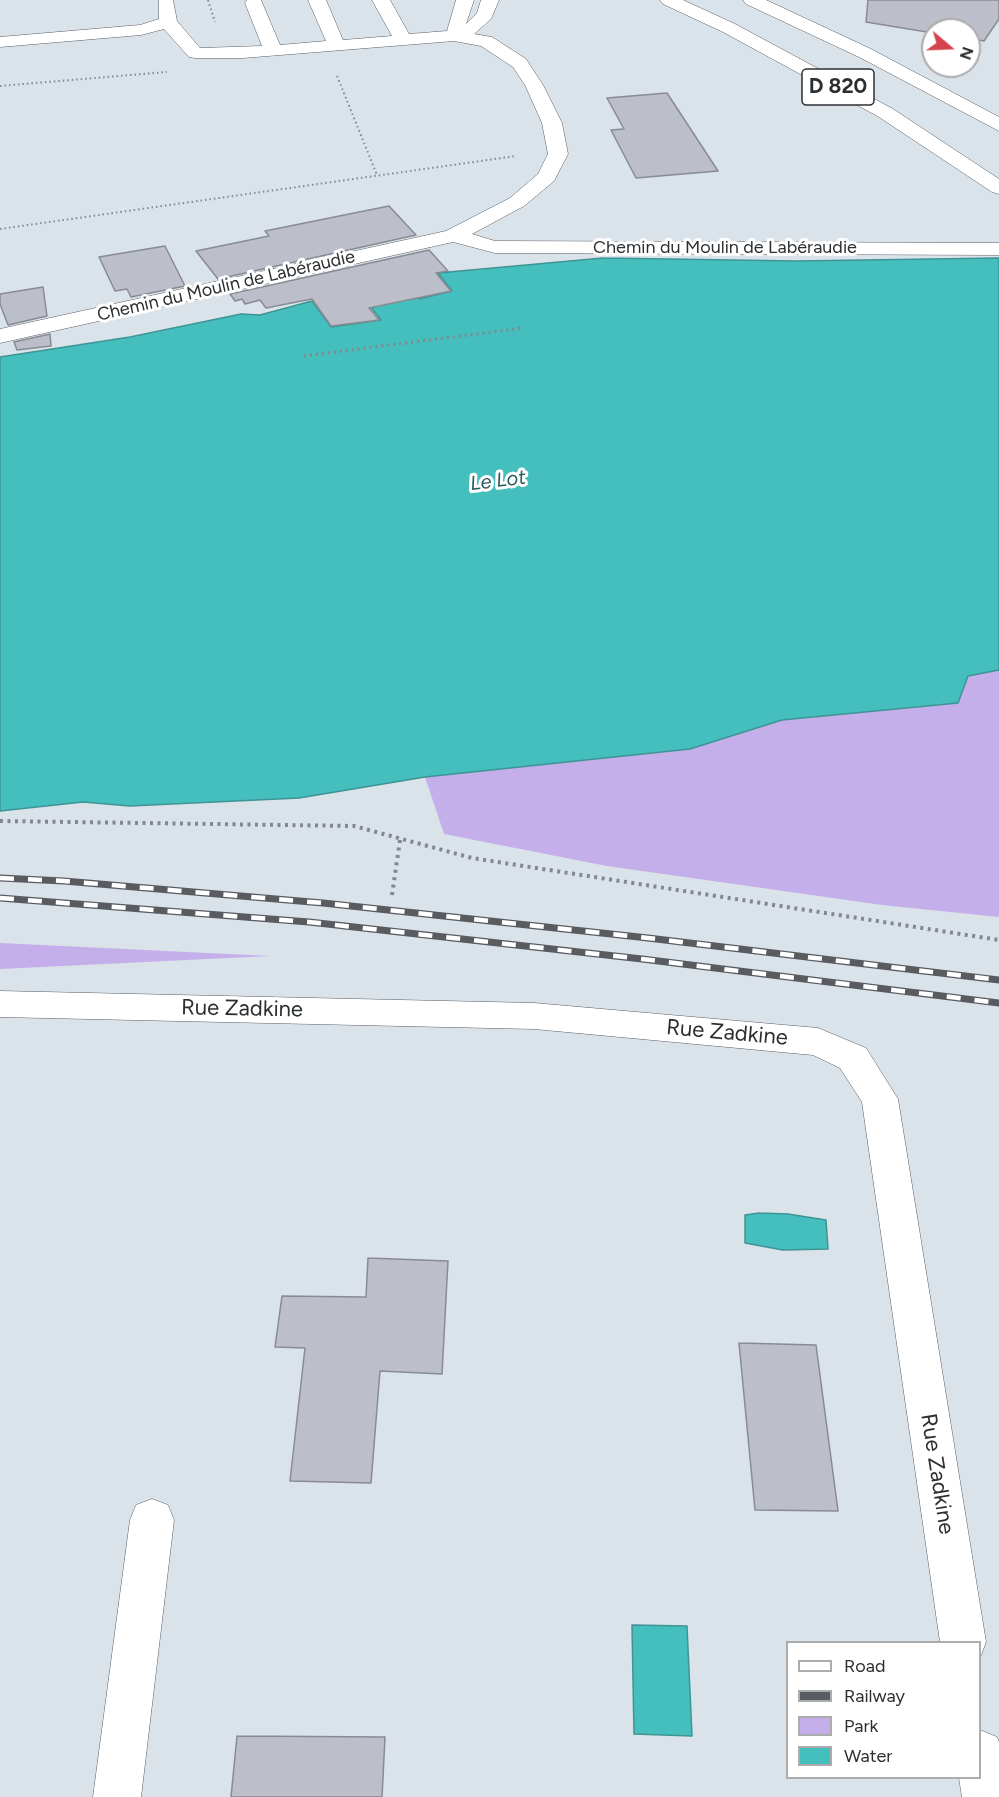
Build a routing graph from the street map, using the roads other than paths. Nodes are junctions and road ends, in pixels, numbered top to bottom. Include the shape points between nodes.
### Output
1 (166, 0) edge
2 (317, 0) edge
3 (381, 0) edge
4 (465, 0) edge
5 (490, 0) edge
6 (669, 0) edge
7 (752, 0) edge
8 (254, 3) dead end
9 (168, 22) junction
10 (454, 36) junction
11 (404, 40) junction
12 (0, 42) edge
13 (337, 45) junction
14 (273, 50) junction
15 (999, 125) edge
16 (999, 188) edge
17 (453, 236) junction
18 (999, 249) edge
19 (0, 336) edge
20 (0, 1004) edge
21 (152, 1520) dead end
22 (963, 1641) edge
23 (981, 1761) edge
24 (117, 1797) edge
25 (986, 1797) edge

1 - 9 street
2 - 13 street
3 - 11 street
4 - 10 street
5 - 10 street via 486,15 473,28
6 - 16 street, D 820 via 886,113
7 - 15 street via 865,53
8 - 14 street
9 - 12 street via 141,30
9 - 14 street, Chemin du Moulin de Labéraudie via 195,53
10 - 11 street, Chemin du Moulin de Labéraudie
10 - 17 street, Chemin du Moulin de Labéraudie via 486,41 520,63 552,123 558,154 548,177 517,202
11 - 13 street, Chemin du Moulin de Labéraudie
13 - 14 street, Chemin du Moulin de Labéraudie
17 - 18 street, Chemin du Moulin de Labéraudie via 495,248
17 - 19 street, Chemin du Moulin de Labéraudie
20 - 22 street, Rue Zadkine via 534,1016 818,1042 853,1058 880,1100
21 - 24 street
23 - 25 street

